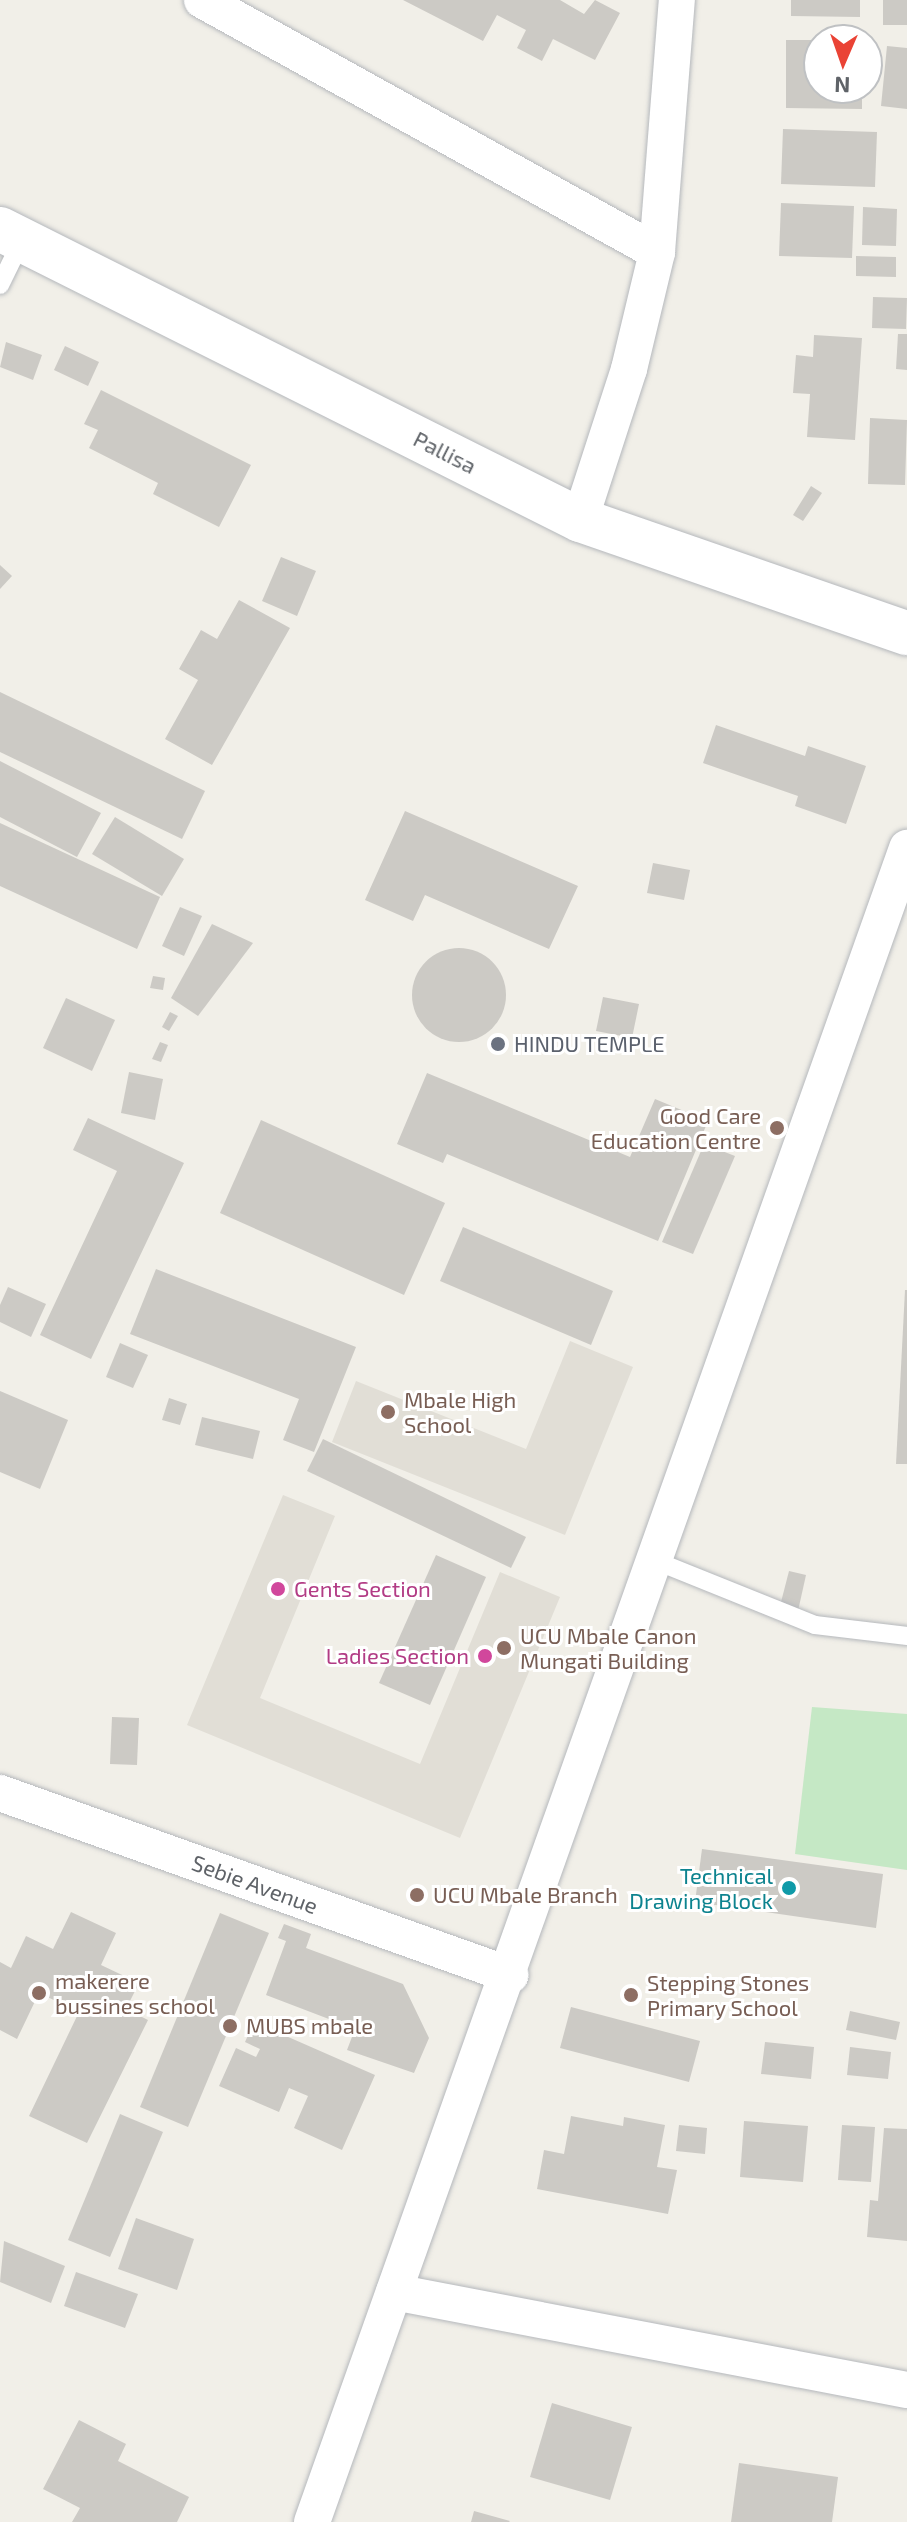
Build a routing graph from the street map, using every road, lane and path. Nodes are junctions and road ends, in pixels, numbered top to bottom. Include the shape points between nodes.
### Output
1 (202, 0) edge
2 (677, 0) edge
3 (11, 234) edge
4 (657, 252) junction
5 (0, 285) edge
6 (580, 520) junction
7 (907, 633) edge
8 (907, 848) edge
9 (656, 1561) junction
10 (907, 1636) edge
11 (0, 1793) edge
12 (510, 1975) junction
13 (394, 2292) junction
14 (907, 2390) edge
15 (312, 2522) edge

1 - 4 street
2 - 4 street
3 - 5 lane
3 - 6 main road, Pallisa
4 - 6 street via 629,369
6 - 7 main road, Pallisa
8 - 9 street
9 - 10 lane via 815,1625
9 - 12 street
11 - 12 street, Sebie Avenue
12 - 13 street
13 - 14 street
13 - 15 street

